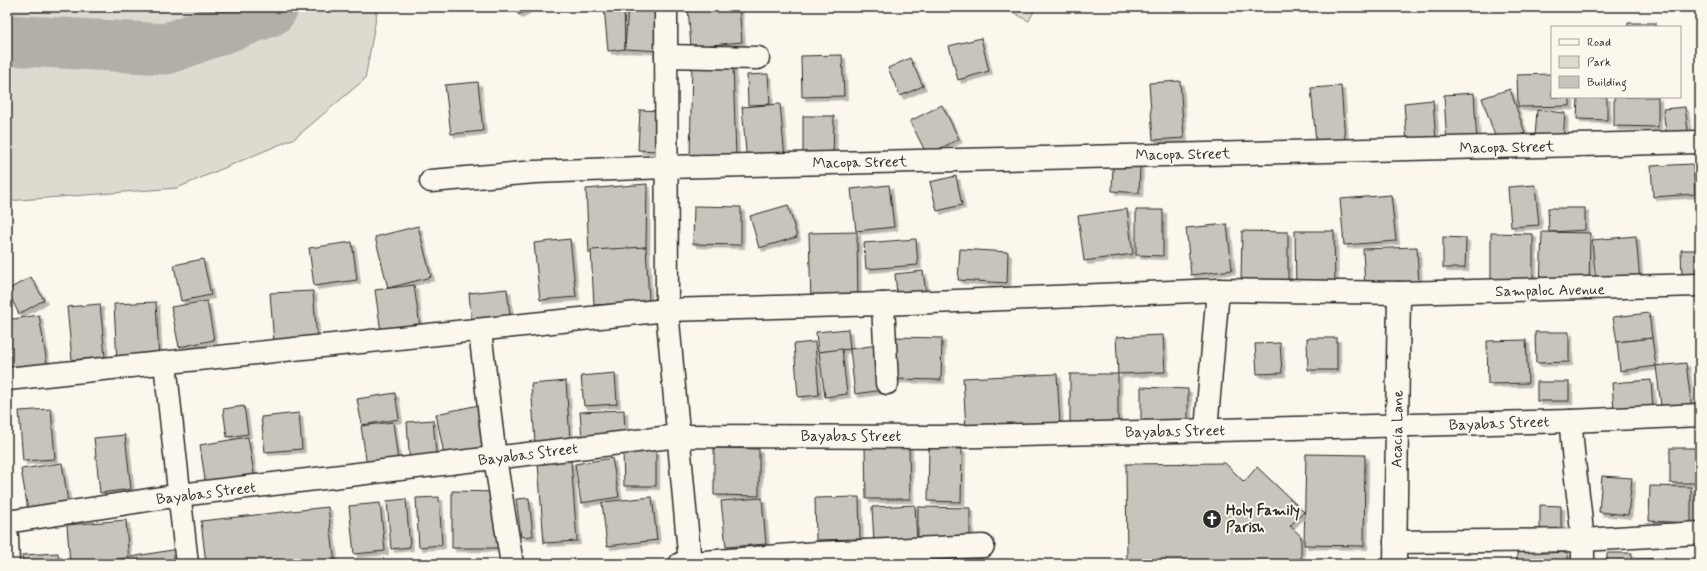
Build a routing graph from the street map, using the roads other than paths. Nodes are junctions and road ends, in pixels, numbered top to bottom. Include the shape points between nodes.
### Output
1 (666, 7) edge
2 (666, 56) junction
3 (758, 58) dead end
4 (1700, 142) edge
5 (667, 167) junction
6 (431, 181) dead end
7 (1700, 285) edge
8 (1218, 290) junction
9 (1399, 293) junction
10 (883, 304) junction
11 (667, 310) junction
12 (480, 331) junction
13 (165, 363) junction
14 (7, 379) edge
15 (887, 383) dead end
16 (1700, 415) edge
17 (1572, 420) junction
18 (1397, 425) junction
19 (1206, 430) junction
20 (679, 436) junction
21 (495, 458) junction
22 (180, 495) junction
23 (7, 522) edge
24 (1700, 533) edge
25 (7, 537) edge
26 (1583, 540) junction
27 (1396, 542) junction
28 (984, 546) dead end
29 (8, 564) edge
30 (187, 564) edge
31 (512, 564) edge
32 (687, 564) edge
33 (1395, 564) edge
34 (1583, 564) edge

1 - 2 street
2 - 3 street
2 - 5 street
4 - 5 street, Macopa Street
5 - 6 street, Macopa Street via 535,172
5 - 11 street
7 - 9 street, Sampaloc Avenue
8 - 9 street, Sampaloc Avenue
8 - 10 street, Sampaloc Avenue
8 - 19 street
9 - 18 street, Acacia Lane
10 - 11 street, Sampaloc Avenue
10 - 15 street
11 - 12 street, Sampaloc Avenue
11 - 20 street
12 - 13 street, Sampaloc Avenue
12 - 21 street
13 - 14 street, Sampaloc Avenue
13 - 22 street
16 - 17 street, Bayabas Street
17 - 18 street, Bayabas Street
17 - 26 street via 1572,448
18 - 19 street, Bayabas Street
18 - 27 street, Acacia Lane
19 - 20 street, Bayabas Street via 939,437
20 - 21 street, Bayabas Street
20 - 32 street
21 - 22 street, Bayabas Street
21 - 31 street
22 - 23 street, Bayabas Street
22 - 30 street
24 - 26 street
25 - 29 street
26 - 27 street
26 - 34 street
27 - 33 street, Acacia Lane
28 - 32 street via 817,553

